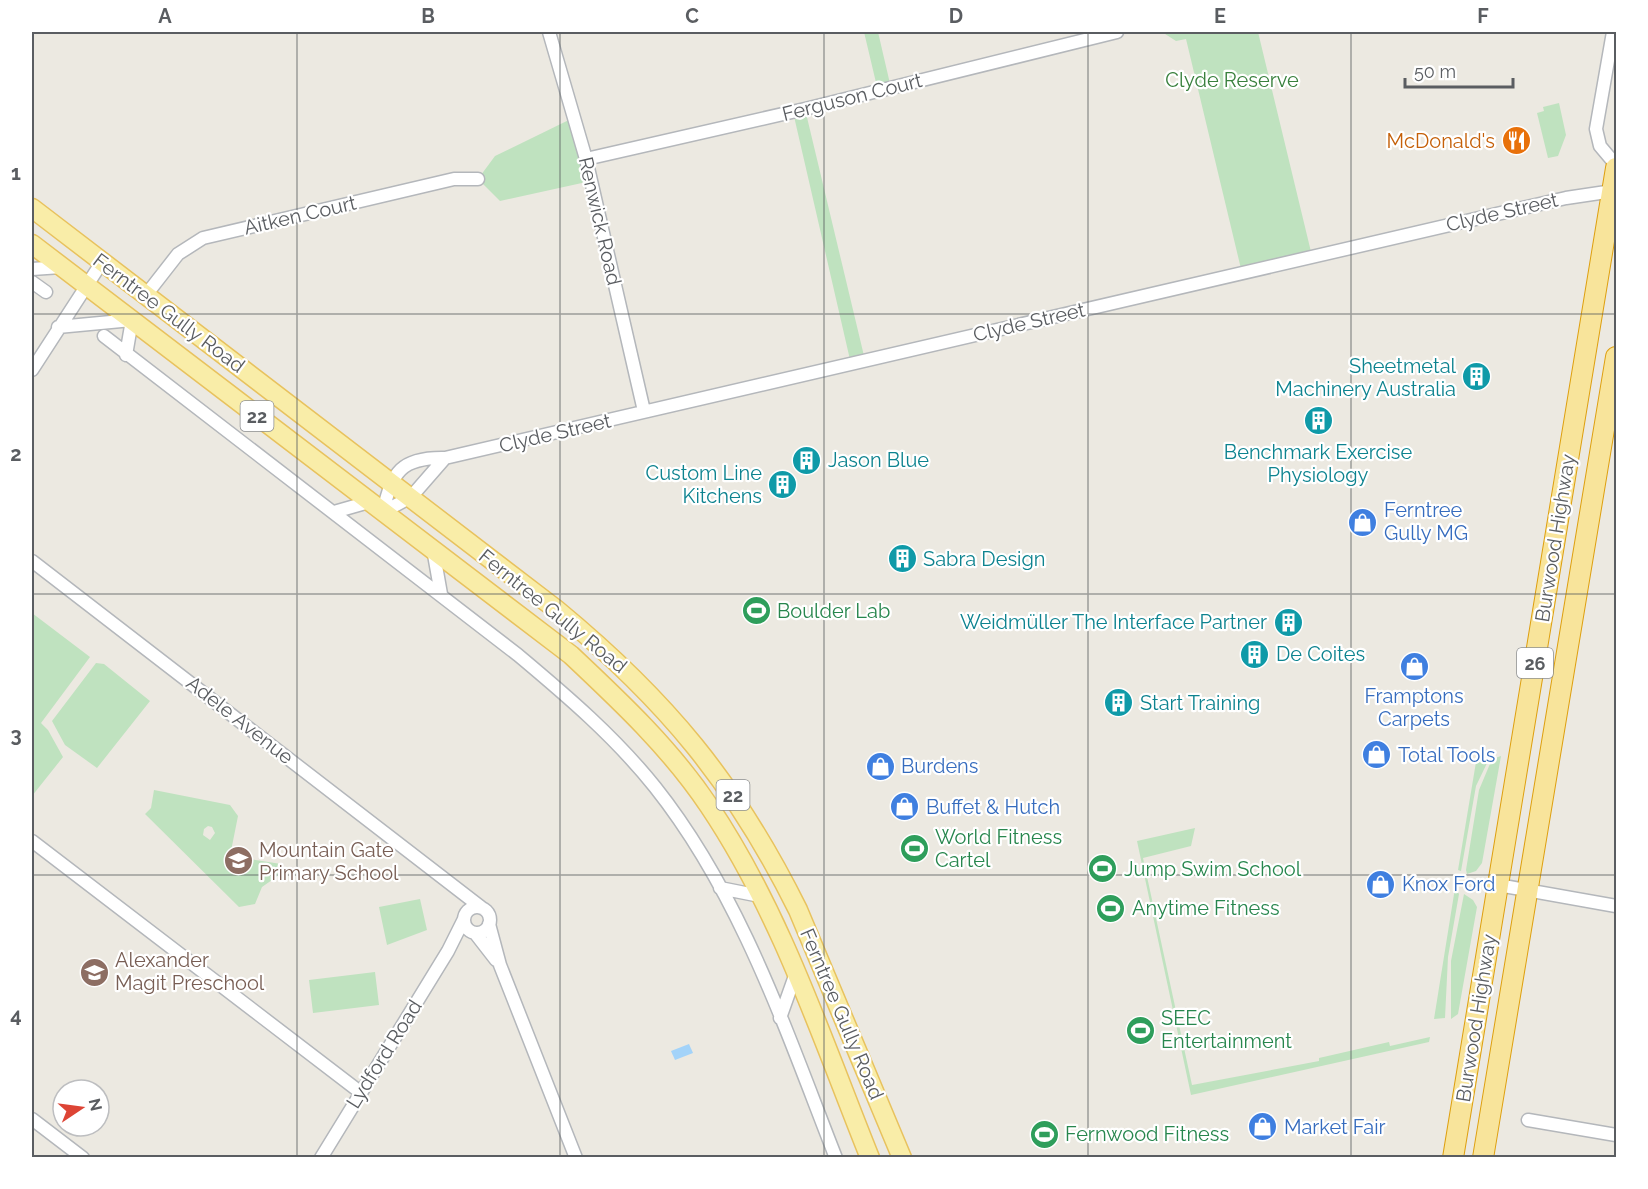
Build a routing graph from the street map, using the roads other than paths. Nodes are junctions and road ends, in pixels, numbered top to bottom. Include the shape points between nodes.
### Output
1 (549, 32) edge
2 (1116, 32) edge
3 (1613, 32) edge
4 (586, 159) junction
5 (1617, 167) edge
6 (477, 179) dead end
7 (1615, 191) edge
8 (32, 208) edge
9 (32, 244) edge
10 (102, 262) junction
11 (61, 267) junction
12 (32, 269) edge
13 (32, 282) edge
14 (86, 285) junction
15 (46, 292) dead end
16 (146, 295) junction
17 (132, 320) junction
18 (58, 327) junction
19 (104, 336) dead end
20 (126, 355) junction
21 (1617, 357) edge
22 (32, 370) edge
23 (644, 411) junction
24 (446, 458) junction
25 (390, 481) junction
26 (411, 497) junction
27 (376, 507) junction
28 (334, 512) junction
29 (433, 549) junction
30 (32, 561) edge
31 (441, 594) junction
32 (32, 841) edge
33 (448, 880) junction
34 (1498, 885) junction
35 (720, 888) junction
36 (1527, 891) junction
37 (760, 896) junction
38 (1617, 906) edge
39 (482, 908) junction
40 (465, 915) junction
41 (489, 924) junction
42 (473, 932) junction
43 (448, 951) junction
44 (500, 965) junction
45 (796, 973) junction
46 (780, 1018) junction
47 (360, 1092) junction
48 (32, 1119) edge
49 (1528, 1120) dead end
50 (1617, 1135) edge
51 (324, 1157) edge
52 (82, 1158) edge
53 (576, 1158) edge
54 (836, 1158) edge
55 (870, 1158) edge
56 (902, 1158) edge
57 (1454, 1158) edge
58 (1483, 1158) edge

1 - 4 street, Renwick Road
2 - 4 street, Ferguson Court
3 - 5 street, Burwood Highway via 1596,129 1600,146
4 - 23 street, Renwick Road
5 - 7 highway, Burwood Highway / 26
6 - 16 street, Aitken Court via 454,179 203,238 178,254
7 - 23 street, Clyde Street via 1486,216
7 - 34 highway, Burwood Highway / 26
8 - 10 main road, Ferntree Gully Road / 22
9 - 11 main road, Ferntree Gully Road / 22
10 - 14 street
10 - 16 main road, Ferntree Gully Road / 22
11 - 12 street, Ferntree Gully Road
11 - 14 main road, Ferntree Gully Road / 22
13 - 15 street
14 - 17 main road, Ferntree Gully Road / 22
14 - 18 street
16 - 25 main road, Ferntree Gully Road / 22
17 - 18 street
17 - 20 street, Ferntree Gully Road
17 - 27 main road, Ferntree Gully Road / 22
18 - 22 street
19 - 20 street
20 - 28 street
21 - 36 highway, Burwood Highway / 26
23 - 24 street, Clyde Street
24 - 25 street, Clyde Street via 405,466
24 - 26 street
25 - 26 main road, Ferntree Gully Road / 22
25 - 27 street
26 - 27 street
26 - 56 main road, Ferntree Gully Road / 22 via 604,649 652,696 719,774 757,833 798,910
27 - 28 street
27 - 29 main road, Ferntree Gully Road / 22
28 - 31 street
29 - 31 street
29 - 37 main road, Ferntree Gully Road / 22 via 571,655 634,714 709,806
30 - 33 street, Adele Avenue
31 - 35 street via 518,654 602,728 655,787
32 - 47 street
33 - 39 street, Adele Avenue
33 - 40 street, Adele Avenue
34 - 36 street
34 - 57 highway, Burwood Highway / 26
35 - 37 street
35 - 46 street
36 - 38 street
36 - 58 highway, Burwood Highway / 26
37 - 45 main road, Ferntree Gully Road / 22
39 - 40 street via 474,907
39 - 41 street via 488,913
40 - 42 street via 466,927
40 - 43 street, Lydford Road
41 - 42 street via 484,931
41 - 44 street
42 - 43 street, Lydford Road
42 - 44 street
43 - 47 street, Lydford Road
44 - 53 street
45 - 46 street
45 - 55 main road, Ferntree Gully Road / 22
46 - 54 street
47 - 51 street, Lydford Road
48 - 52 street
49 - 50 street

